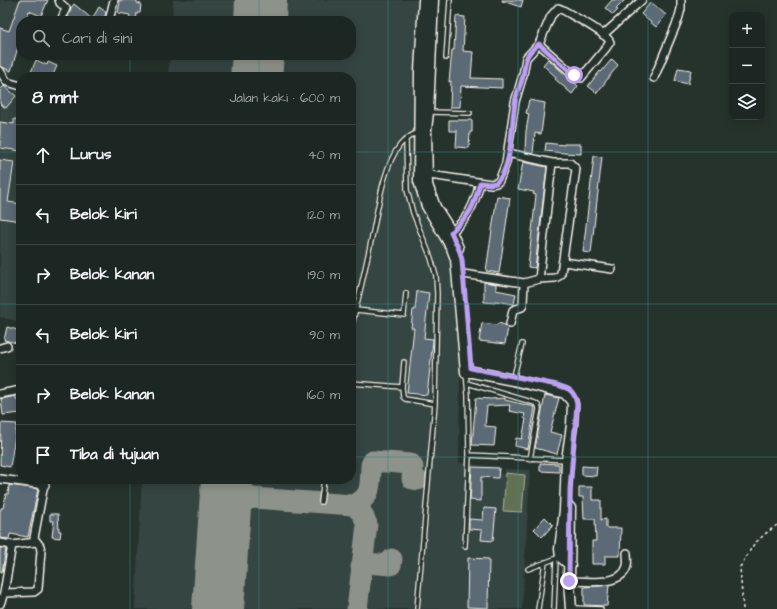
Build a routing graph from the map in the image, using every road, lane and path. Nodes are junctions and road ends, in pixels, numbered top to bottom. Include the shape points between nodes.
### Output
1 (59, 0) edge
2 (114, 0) edge
3 (424, 0) edge
4 (433, 0) edge
5 (450, 0) edge
6 (642, 0) edge
7 (681, 0) edge
8 (63, 16) edge
9 (110, 16) edge
10 (604, 35) junction
11 (539, 44) junction
12 (446, 58) dead end
13 (0, 71) edge
14 (654, 78) dead end
15 (16, 85) edge
16 (424, 111) junction
17 (470, 113) dead end
18 (423, 131) junction
19 (406, 140) junction
20 (508, 153) junction
21 (552, 163) junction
22 (423, 174) junction
23 (480, 183) junction
24 (448, 234) junction
25 (564, 262) junction
26 (612, 269) dead end
27 (463, 274) junction
28 (539, 279) junction
29 (524, 283) junction
30 (406, 293) dead end
31 (356, 310) joint
32 (510, 324) dead end
33 (522, 344) dead end
34 (404, 362) dead end
35 (468, 370) junction
36 (514, 376) junction
37 (356, 383) edge
38 (467, 384) junction
39 (402, 387) junction
40 (16, 391) edge
41 (0, 394) edge
42 (435, 404) junction
43 (469, 456) junction
44 (530, 458) junction
45 (567, 460) junction
46 (0, 479) edge
47 (16, 480) edge
48 (45, 484) edge
49 (324, 484) edge
50 (322, 502) dead end
51 (777, 526) edge
52 (36, 542) junction
53 (0, 543) edge
54 (12, 545) junction
55 (465, 546) dead end
56 (627, 553) dead end
57 (559, 558) junction
58 (545, 562) junction
59 (570, 565) junction
60 (528, 569) dead end
61 (569, 581) junction
62 (4, 593) junction
63 (0, 604) edge
64 (571, 608) edge
65 (416, 609) edge
66 (538, 609) edge
67 (554, 609) edge
68 (601, 609) edge
69 (743, 609) edge

1 - 8 street via 66,8
2 - 9 street
3 - 16 street
4 - 16 street
5 - 12 lane
6 - 10 street
7 - 14 street via 682,9
10 - 11 street via 558,8 551,16
10 - 11 street via 610,42 581,78 574,75
11 - 20 street via 526,58 515,102
13 - 15 street via 7,82
16 - 17 lane
16 - 18 street
18 - 19 lane
18 - 22 street
19 - 31 lane via 400,145 392,160 382,188
19 - 42 lane via 407,190 436,276
20 - 21 street
20 - 23 street via 499,181 490,184
21 - 25 street via 570,163 576,169
21 - 28 street
22 - 23 street
22 - 24 street via 434,207
23 - 24 street via 470,213
24 - 27 street via 460,252
24 - 35 street via 456,259
25 - 26 street
25 - 28 street via 559,276
27 - 29 street
27 - 35 street
28 - 29 street
29 - 32 street via 522,307 513,310
30 - 31 lane via 404,316
33 - 36 lane
34 - 39 lane
35 - 36 street
35 - 38 lane
35 - 45 street via 565,392 573,405
36 - 59 street via 563,387 575,395 577,404 570,489
37 - 39 lane
38 - 43 lane
38 - 44 lane via 536,403 538,416
39 - 42 lane via 405,399
40 - 41 street
42 - 65 lane
43 - 44 lane
43 - 55 lane
44 - 45 lane
45 - 57 street via 565,510
46 - 47 street
48 - 52 street via 34,534
49 - 50 lane
51 - 69 path via 754,544 740,567
52 - 54 street
52 - 62 street via 41,551 36,591
53 - 54 street
54 - 62 street
56 - 61 street via 627,566 616,579
57 - 58 lane
57 - 59 street
57 - 67 lane
58 - 60 lane
58 - 66 lane
59 - 61 street
61 - 64 street
62 - 63 street
64 - 68 lane

